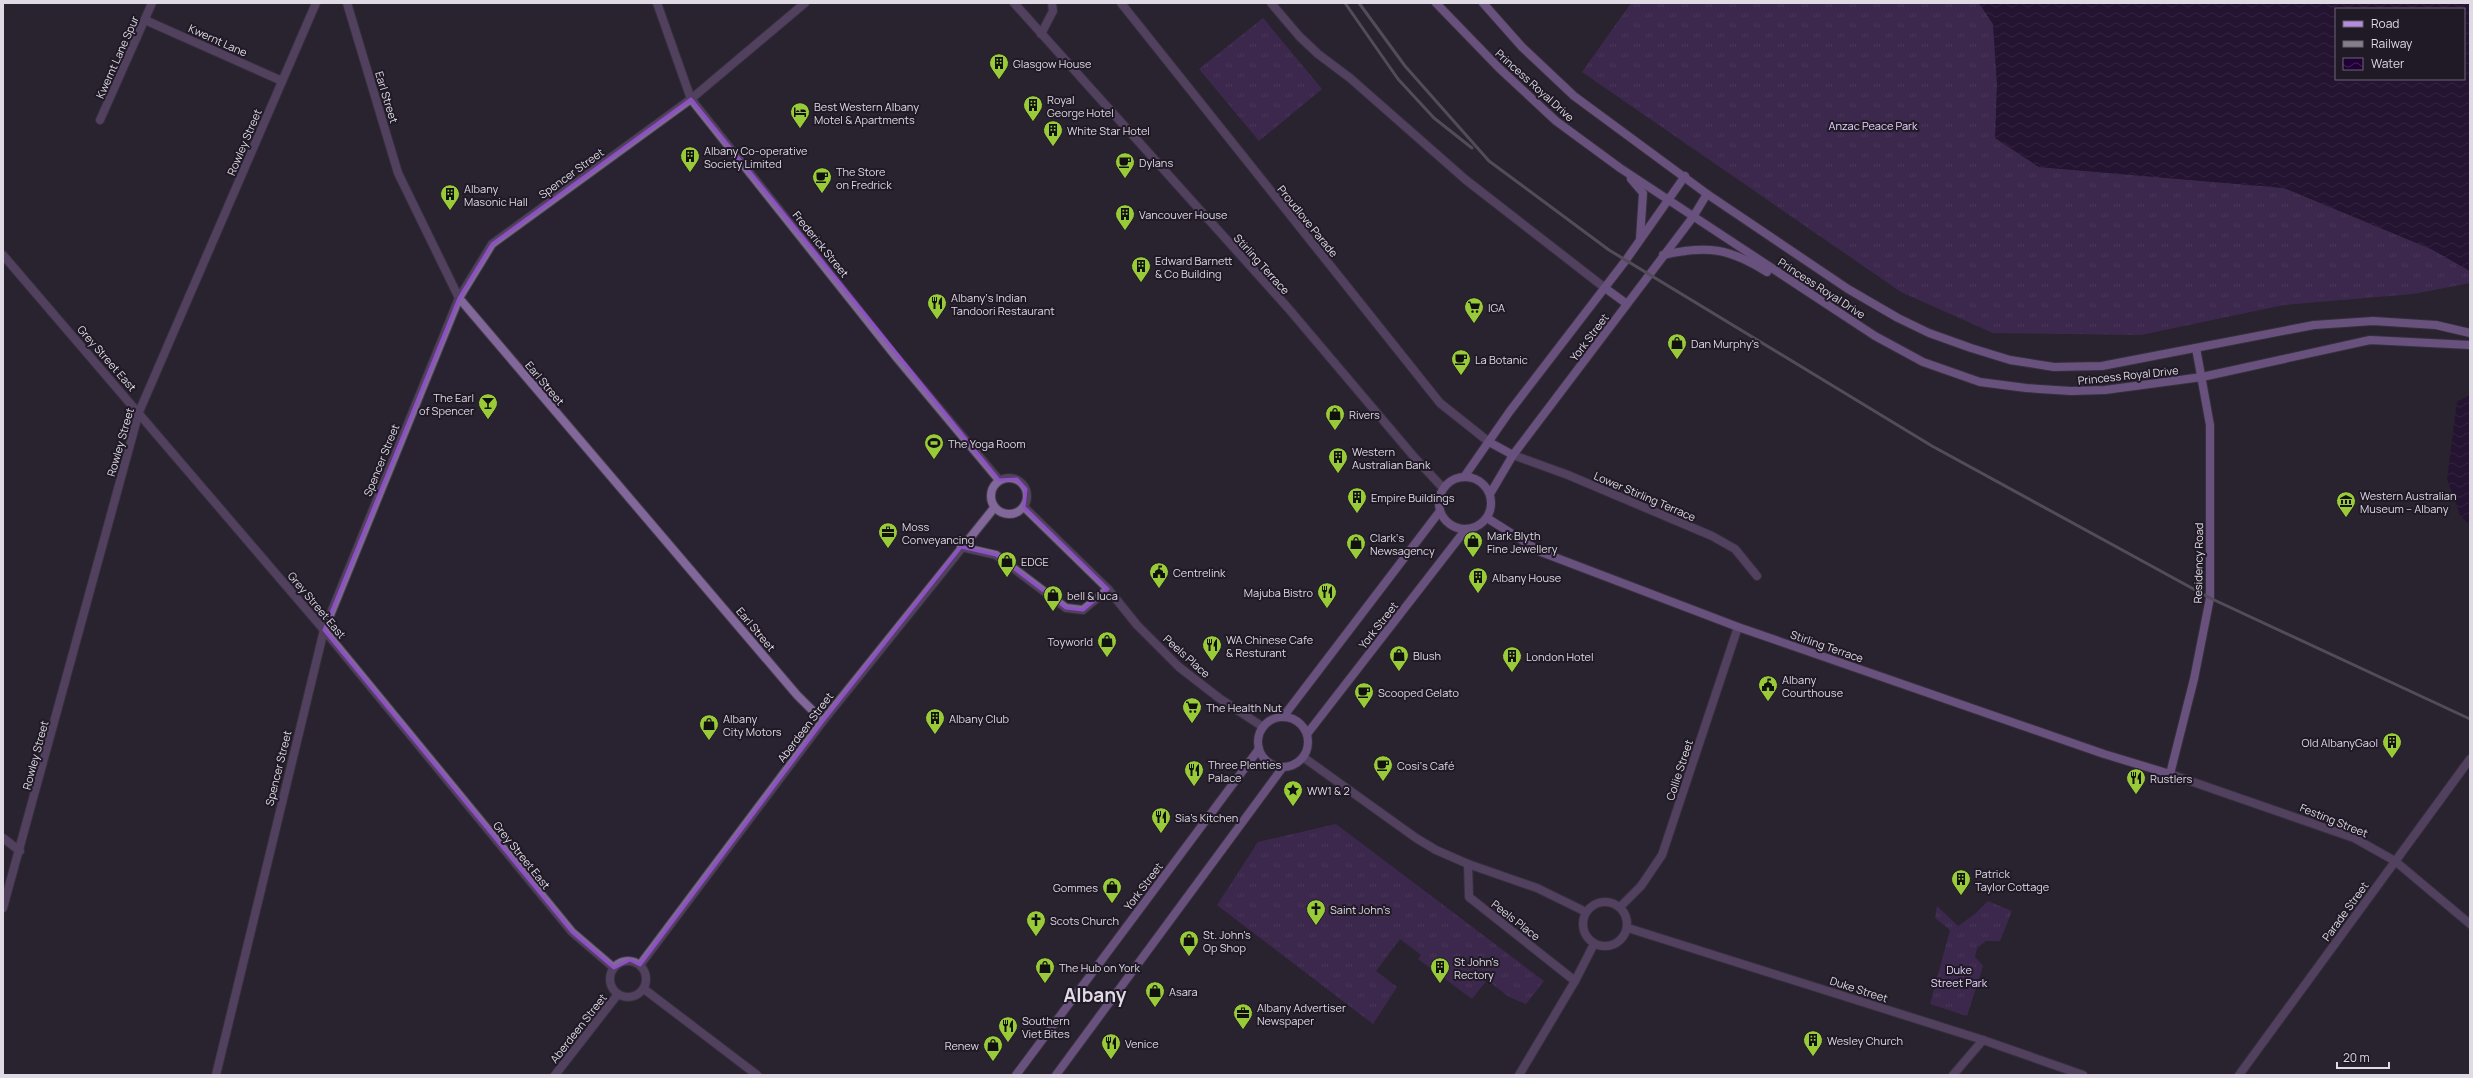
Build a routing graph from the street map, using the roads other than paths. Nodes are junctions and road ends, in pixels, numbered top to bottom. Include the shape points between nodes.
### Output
1 (152, 3) edge
2 (316, 3) edge
3 (348, 3) edge
4 (657, 3) edge
5 (805, 3) edge
6 (1014, 3) edge
7 (1052, 3) edge
8 (1121, 3) edge
9 (1271, 3) edge
10 (1436, 3) edge
11 (1482, 3) edge
12 (145, 20) junction
13 (1041, 34) junction
14 (282, 81) junction
15 (690, 99) junction
16 (100, 120) dead end
17 (1620, 168) junction
18 (1685, 176) junction
19 (1707, 194) junction
20 (1667, 199) junction
21 (1693, 217) junction
22 (1640, 239) junction
23 (3, 255) edge
24 (1663, 255) junction
25 (1605, 288) junction
26 (459, 298) junction
27 (1627, 304) junction
28 (1842, 315) junction
29 (2470, 333) edge
30 (2470, 345) edge
31 (2196, 348) junction
32 (2202, 377) junction
33 (139, 412) junction
34 (1489, 442) junction
35 (1513, 456) junction
36 (1464, 477) junction
37 (998, 480) junction
38 (1444, 488) junction
39 (1490, 494) junction
40 (1024, 507) junction
41 (994, 508) junction
42 (1440, 512) junction
43 (1487, 518) junction
44 (1466, 529) junction
45 (961, 547) junction
46 (1756, 576) dead end
47 (1108, 589) junction
48 (1738, 627) junction
49 (324, 630) junction
50 (1283, 717) junction
51 (823, 721) junction
52 (1263, 727) junction
53 (1307, 734) junction
54 (1259, 749) junction
55 (1303, 757) junction
56 (2470, 759) edge
57 (1283, 767) junction
58 (2170, 774) junction
59 (3, 838) edge
60 (20, 851) junction
61 (2395, 861) junction
62 (1468, 864) junction
63 (1620, 907) junction
64 (3, 908) edge
65 (1586, 912) junction
66 (2470, 924) edge
67 (1628, 928) junction
68 (1594, 944) junction
69 (640, 965) junction
70 (614, 968) junction
71 (1575, 981) junction
72 (644, 989) junction
73 (618, 994) junction
74 (1983, 1040) junction
75 (216, 1075) edge
76 (555, 1075) edge
77 (757, 1075) edge
78 (1016, 1075) edge
79 (1056, 1075) edge
80 (1519, 1075) edge
81 (1954, 1075) edge
82 (2083, 1075) edge
83 (2239, 1075) edge

1 - 12 street, Kwernt Lane Spur
2 - 14 street, Rowley Street
3 - 26 street, Earl Street via 398,172
4 - 15 street, Frederick Street
5 - 15 street, Spencer Street
6 - 13 street, Stirling Terrace
7 - 13 street via 1053,11
8 - 34 street, Proudlove Parade via 1440,403
9 - 25 street via 1318,54 1350,78 1466,180
10 - 17 main road, Princess Royal Drive via 1498,68 1556,121
11 - 18 main road, Princess Royal Drive via 1522,47 1574,96
12 - 14 street, Kwernt Lane
12 - 16 street, Kwernt Lane Spur
13 - 38 street, Stirling Terrace via 1288,308 1415,458
14 - 33 street, Rowley Street
15 - 26 street, Spencer Street via 492,244
15 - 37 street, Frederick Street
17 - 20 main road, Princess Royal Drive
17 - 22 main road via 1644,192
18 - 19 main road, Princess Royal Drive
18 - 20 main road
19 - 21 main road, York Street
19 - 31 main road, Princess Royal Drive via 1750,220 1848,289 1929,333 1971,348 2010,360 2054,367 2102,366
20 - 21 main road, Princess Royal Drive
20 - 22 main road
21 - 24 main road, York Street
21 - 28 main road, Princess Royal Drive
22 - 25 main road, York Street
23 - 33 street, Grey Street East
24 - 27 main road, York Street
24 - 28 main road via 1692,248 1722,250 1757,266
25 - 27 main road
25 - 34 main road, York Street
26 - 49 street, Spencer Street
26 - 51 street, Earl Street via 798,696
27 - 35 main road, York Street
28 - 32 main road, Princess Royal Drive via 1923,362 1980,382 2072,391 2143,386
29 - 31 main road, Princess Royal Drive via 2436,325 2373,321 2314,325
30 - 32 main road, Princess Royal Drive via 2370,340
31 - 32 main road, Residency Road
32 - 58 main road, Residency Road via 2210,425 2210,598 2194,679
33 - 49 street, Grey Street East
33 - 60 street, Rowley Street
34 - 35 main road
34 - 36 main road, York Street
35 - 39 main road, York Street
35 - 46 street, Lower Stirling Terrace via 1568,475 1712,536 1735,548
36 - 38 main road via 1449,482
36 - 39 main road via 1480,481
37 - 40 street via 1011,477 1022,483 1027,495
37 - 41 street via 990,496
38 - 42 main road via 1439,503
39 - 43 main road
40 - 41 street via 1015,514 1004,514
40 - 47 street, Peels Place
41 - 45 street, Aberdeen Street
42 - 44 main road via 1450,524
42 - 50 main road, York Street
43 - 44 main road via 1478,526
43 - 48 main road, Stirling Terrace via 1541,552
44 - 53 main road, York Street
45 - 47 street via 996,555 1066,608 1083,610
45 - 51 street, Aberdeen Street
47 - 52 street, Peels Place via 1137,625 1179,667
48 - 58 main road, Stirling Terrace via 2096,751
48 - 63 street, Collie Street via 1662,855 1641,886
49 - 70 street, Grey Street East via 572,932
49 - 75 street, Spencer Street
50 - 52 main road via 1276,718
50 - 53 main road via 1298,722
51 - 69 street, Aberdeen Street
52 - 54 main road
53 - 55 main road via 1307,750
54 - 57 main road via 1268,762
54 - 78 main road, York Street
55 - 57 main road via 1290,766
55 - 62 street via 1416,838
56 - 61 street, Parade Street
57 - 79 main road
58 - 61 street, Festing Street via 2354,838
59 - 60 street
60 - 64 street, Rowley Street
61 - 66 street, Festing Street
61 - 83 street, Parade Street
62 - 65 street via 1538,888
62 - 71 street, Peels Place via 1469,897
63 - 65 street via 1606,902 1598,903
63 - 67 street via 1625,913
65 - 68 street via 1584,932
67 - 68 street via 1625,935 1614,945 1606,947
67 - 74 street, Duke Street
68 - 71 street
69 - 70 street via 630,960 618,963
69 - 72 street via 647,976
70 - 73 street via 610,978 613,989
71 - 80 street
72 - 73 street via 635,996
72 - 77 street
73 - 76 street, Aberdeen Street
74 - 81 street
74 - 82 street, Duke Street

